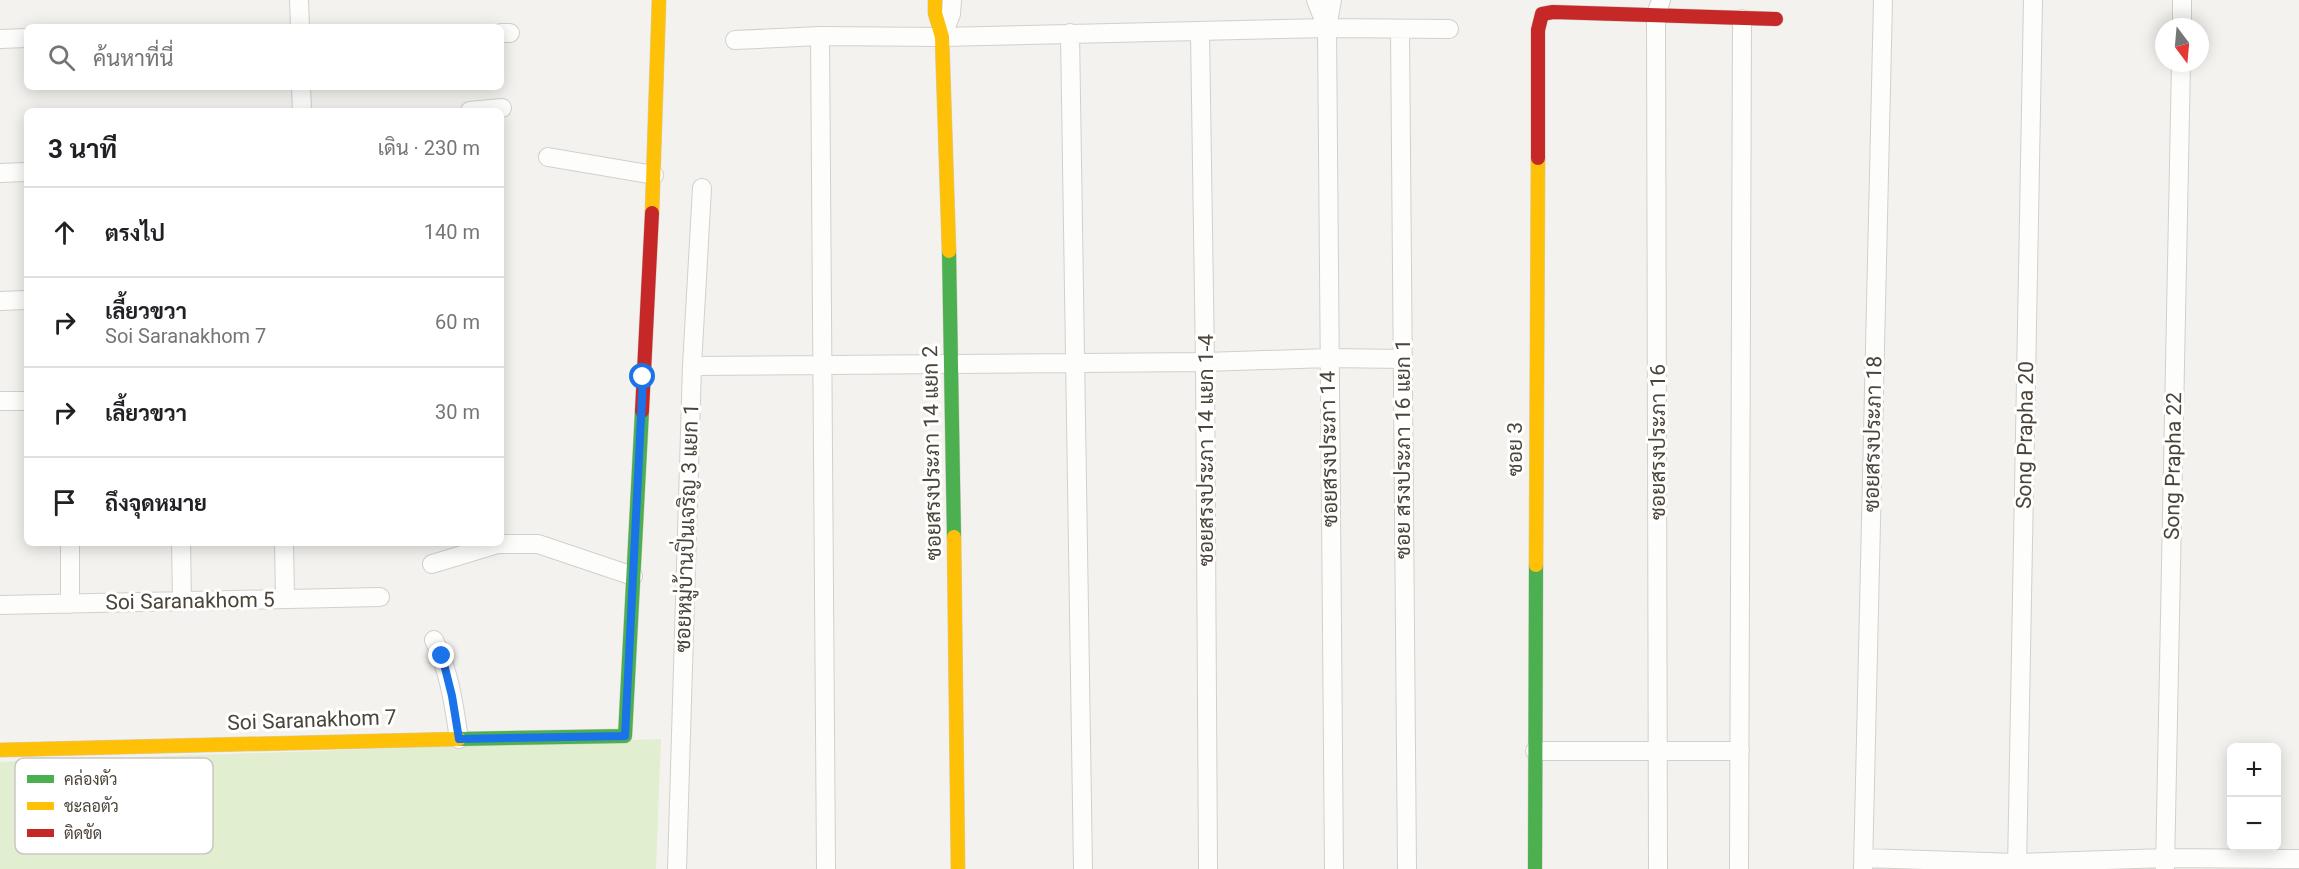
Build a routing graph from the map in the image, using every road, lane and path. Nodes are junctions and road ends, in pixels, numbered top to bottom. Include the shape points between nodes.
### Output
1 (299, 0) edge
2 (660, 0) edge
3 (934, 0) edge
4 (951, 0) edge
5 (1316, 0) edge
6 (1332, 0) edge
7 (1645, 0) edge
8 (1883, 0) edge
9 (2033, 0) edge
10 (2182, 0) edge
11 (1659, 7) edge
12 (2182, 18) edge
13 (1742, 19) junction
14 (1776, 19) dead end
15 (300, 24) edge
16 (1327, 28) junction
17 (1449, 29) dead end
18 (1400, 30) junction
19 (1200, 32) junction
20 (1070, 33) junction
21 (820, 36) junction
22 (942, 37) junction
23 (24, 38) edge
24 (0, 39) edge
25 (735, 40) dead end
26 (2181, 72) edge
27 (301, 90) edge
28 (302, 108) edge
29 (548, 157) dead end
30 (24, 172) edge
31 (0, 173) edge
32 (654, 175) junction
33 (702, 188) dead end
34 (24, 300) edge
35 (0, 301) edge
36 (1328, 358) junction
37 (1403, 359) junction
38 (1074, 362) junction
39 (1205, 362) junction
40 (952, 363) junction
41 (692, 366) junction
42 (822, 366) junction
43 (0, 401) edge
44 (24, 401) edge
45 (504, 544) edge
46 (70, 546) edge
47 (181, 546) edge
48 (284, 546) edge
49 (491, 546) edge
50 (432, 564) dead end
51 (633, 576) junction
52 (380, 597) dead end
53 (285, 599) junction
54 (183, 600) junction
55 (70, 604) junction
56 (0, 605) edge
57 (434, 640) dead end
58 (459, 739) junction
59 (1658, 749) junction
60 (0, 750) edge
61 (1535, 751) junction
62 (1740, 751) junction
63 (2299, 860) edge
64 (1863, 863) edge
65 (2165, 863) edge
66 (2017, 866) edge
67 (676, 869) edge
68 (826, 869) edge
69 (958, 869) edge
70 (1083, 869) edge
71 (1208, 869) edge
72 (1334, 869) edge
73 (1407, 869) edge
74 (1535, 869) edge
75 (1658, 869) edge
76 (1739, 869) edge

1 - 15 street
2 - 32 street
3 - 22 street, ซอยสรงประภา 14 แยก 2
4 - 22 street via 951,14
5 - 16 street
6 - 16 street
7 - 11 street
8 - 64 street, ซอยสรงประภา 18
9 - 66 street, Song Prapha 20
10 - 12 street
11 - 13 street
11 - 59 street, ซอยสรงประภา 16
11 - 61 street, ซอย 3 via 1542,14 1538,30
13 - 14 street
13 - 62 street
16 - 18 street
16 - 19 street
16 - 36 street, ซอยสรงประภา 14
17 - 18 street
18 - 37 street, ซอย สรงประภา 16 แยก 1
19 - 20 street
19 - 39 street, ซอยสรงประภา 14 แยก 1-4
20 - 22 street
20 - 38 street
21 - 22 street
21 - 25 street
21 - 42 street
22 - 40 street, ซอยสรงประภา 14 แยก 2
23 - 24 street
26 - 65 street, Song Prapha 22
27 - 28 street
29 - 32 street
30 - 31 street
32 - 51 street
33 - 41 street, ซอยหมู่บ้านปิ่นเจริญ 3 แยก 1
34 - 35 street
36 - 37 street
36 - 39 street
36 - 72 street, ซอยสรงประภา 14
37 - 73 street, ซอย สรงประภา 16 แยก 1
38 - 39 street
38 - 40 street
38 - 70 street
39 - 71 street, ซอยสรงประภา 14 แยก 1-4
40 - 42 street
40 - 69 street, ซอยสรงประภา 14 แยก 2
41 - 42 street
41 - 67 street, ซอยหมู่บ้านปิ่นเจริญ 3 แยก 1
42 - 68 street
43 - 44 street
45 - 51 street via 538,544
46 - 55 street
47 - 54 street
48 - 53 street
49 - 50 street
51 - 58 street, Soi Saranakhom 7 via 625,736
52 - 53 street, Soi Saranakhom 5
53 - 54 street, Soi Saranakhom 5
54 - 55 street, Soi Saranakhom 5
55 - 56 street, Soi Saranakhom 5
57 - 58 street via 442,656
58 - 60 street, Soi Saranakhom 7
59 - 61 street
59 - 62 street
59 - 75 street, ซอยสรงประภา 16
61 - 74 street, ซอย 3
62 - 76 street
63 - 65 street
64 - 66 street
65 - 66 street

